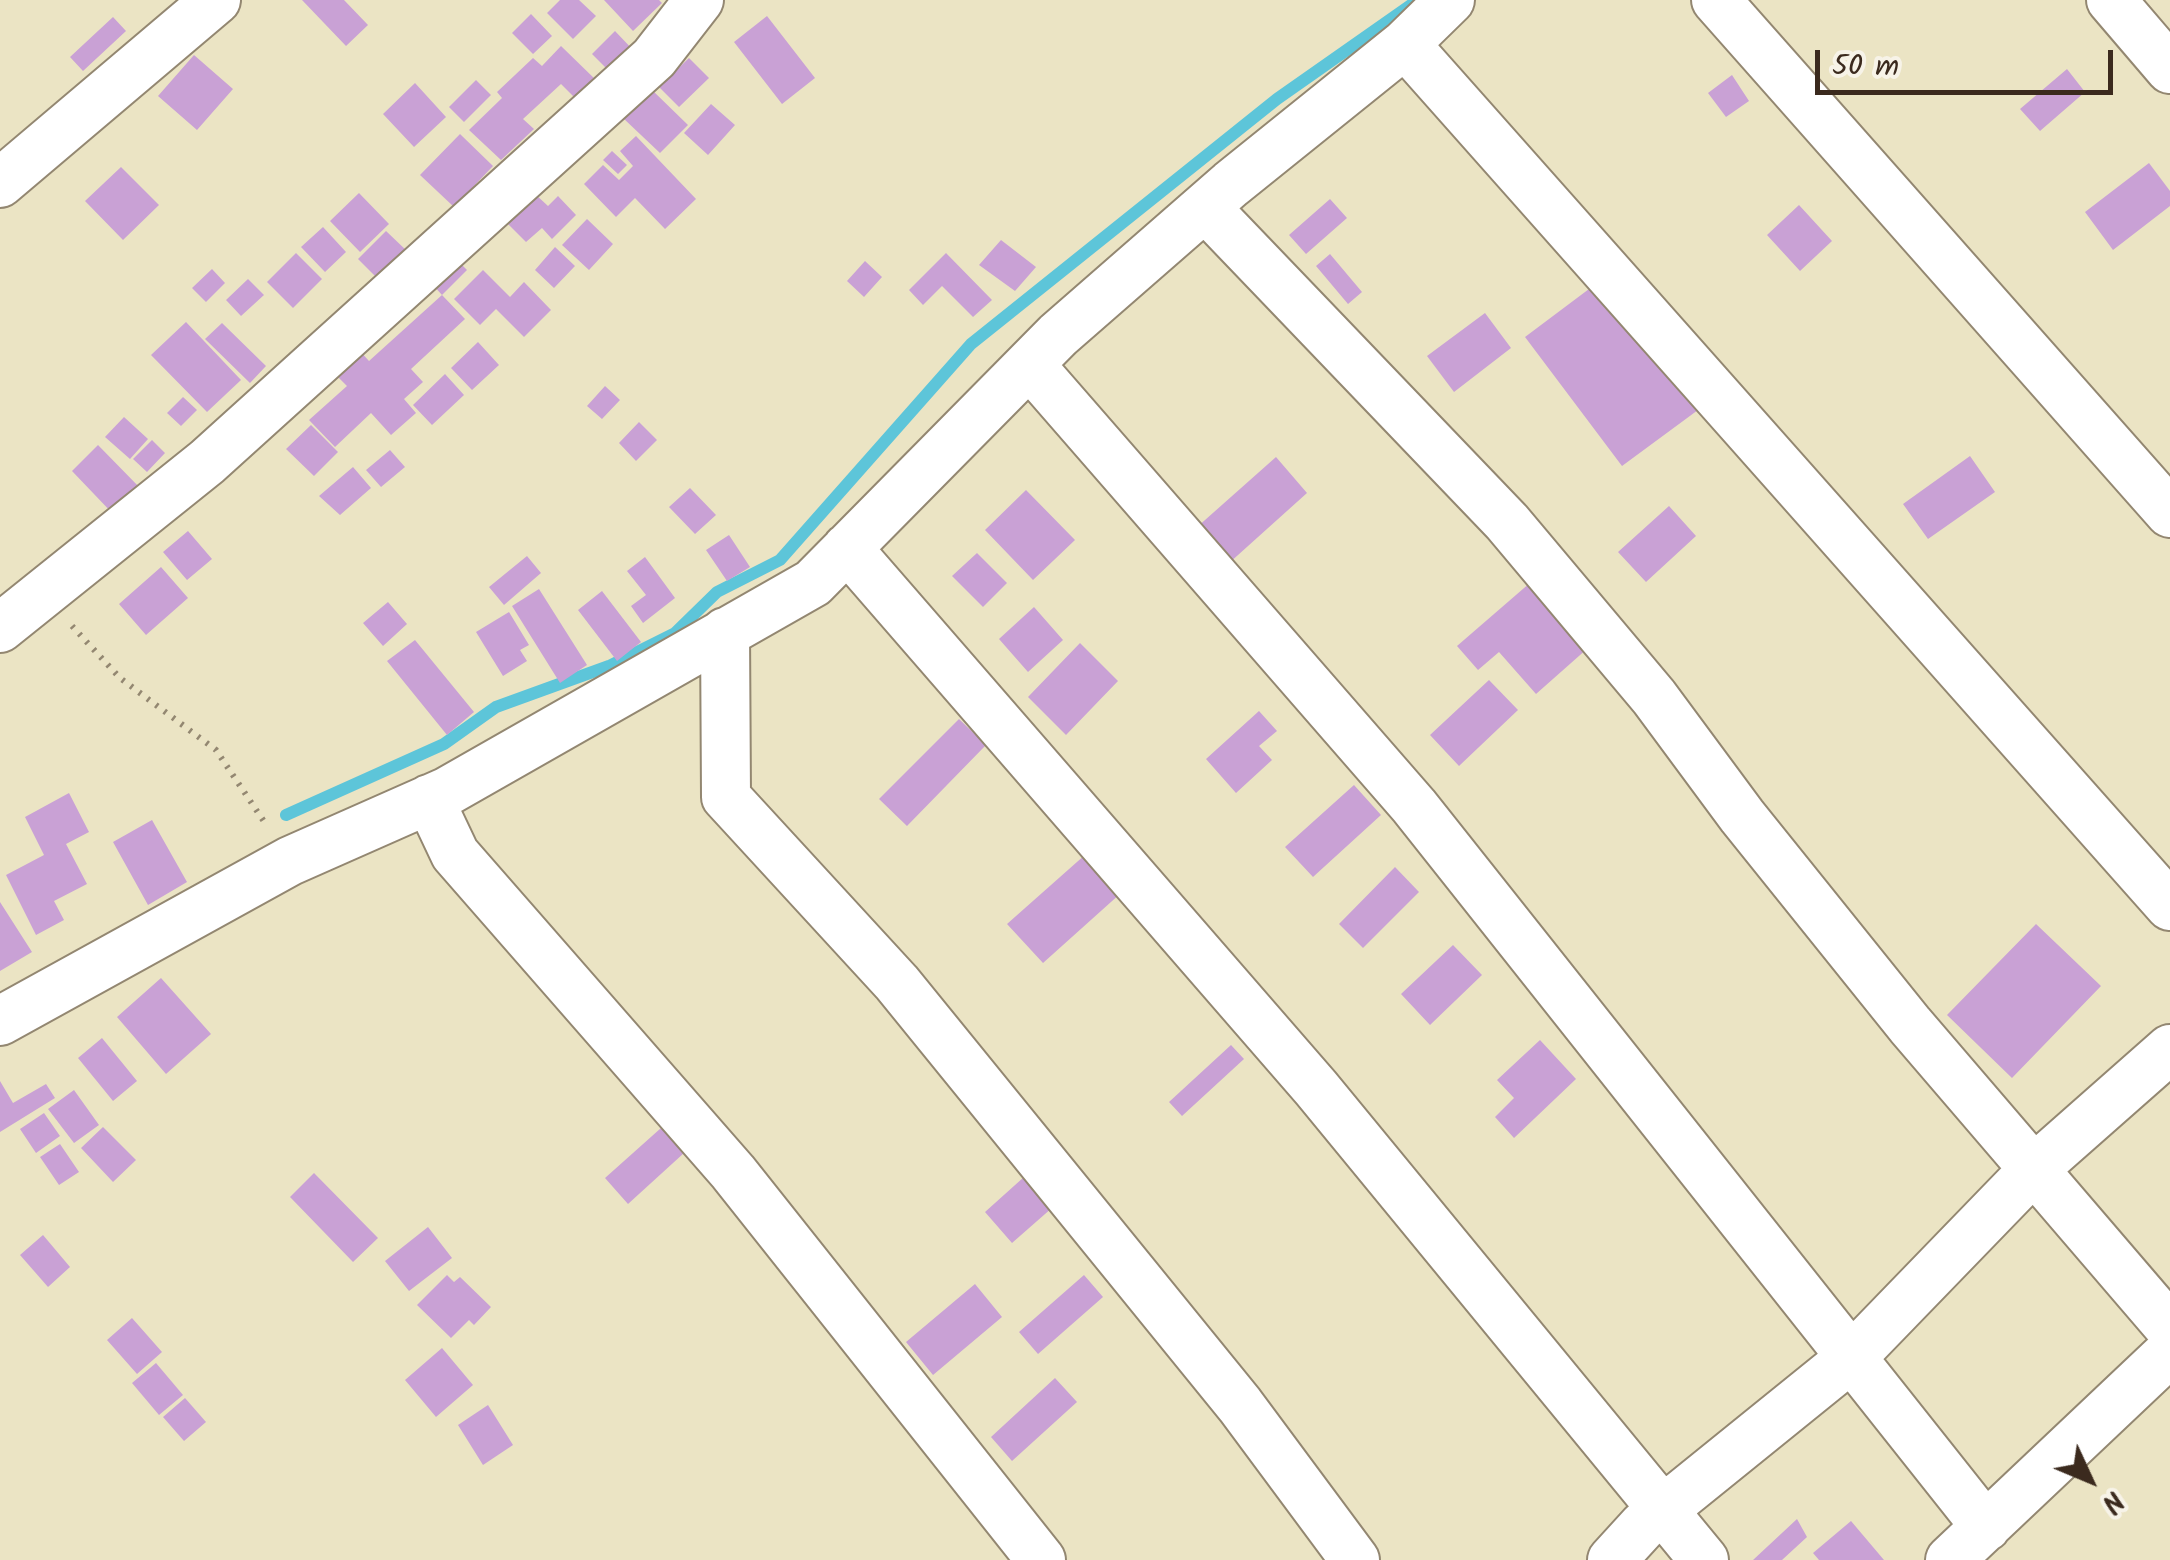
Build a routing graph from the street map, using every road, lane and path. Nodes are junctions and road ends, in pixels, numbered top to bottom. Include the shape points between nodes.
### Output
1 (216, 0) edge
2 (1450, 0) edge
3 (1716, 0) edge
4 (2111, 0) edge
5 (693, 2) edge
6 (1405, 44) junction
7 (2170, 70) edge
8 (0, 183) edge
9 (1205, 207) junction
10 (1030, 364) junction
11 (2170, 513) edge
12 (847, 548) junction
13 (42, 594) junction
14 (0, 628) edge
15 (725, 632) junction
16 (429, 799) junction
17 (290, 861) junction
18 (2170, 906) edge
19 (0, 1021) edge
20 (2170, 1049) edge
21 (2034, 1168) junction
22 (2170, 1328) edge
23 (2170, 1352) edge
24 (1852, 1358) junction
25 (1665, 1509) junction
26 (1986, 1527) junction
27 (1041, 1560) edge
28 (1355, 1560) edge
29 (1612, 1560) edge
30 (1704, 1560) edge
31 (1950, 1560) edge

1 - 8 street
2 - 6 street
3 - 11 street
4 - 7 street
5 - 13 street via 640,71 208,462
6 - 9 street
6 - 18 street
9 - 10 street
9 - 21 street via 1507,522 1910,1026
10 - 12 street
10 - 24 street via 1414,806
12 - 15 street via 813,582
12 - 25 street via 1316,1088
13 - 14 street
13 - 17 path via 120,678 216,750
15 - 16 street
15 - 28 street via 726,797 910,998 1154,1297
16 - 17 street
16 - 27 street via 455,854 734,1172
17 - 19 street
20 - 21 street
21 - 22 street
21 - 24 street
23 - 26 street
24 - 25 street
24 - 26 street
25 - 29 street
25 - 30 street
26 - 31 street

